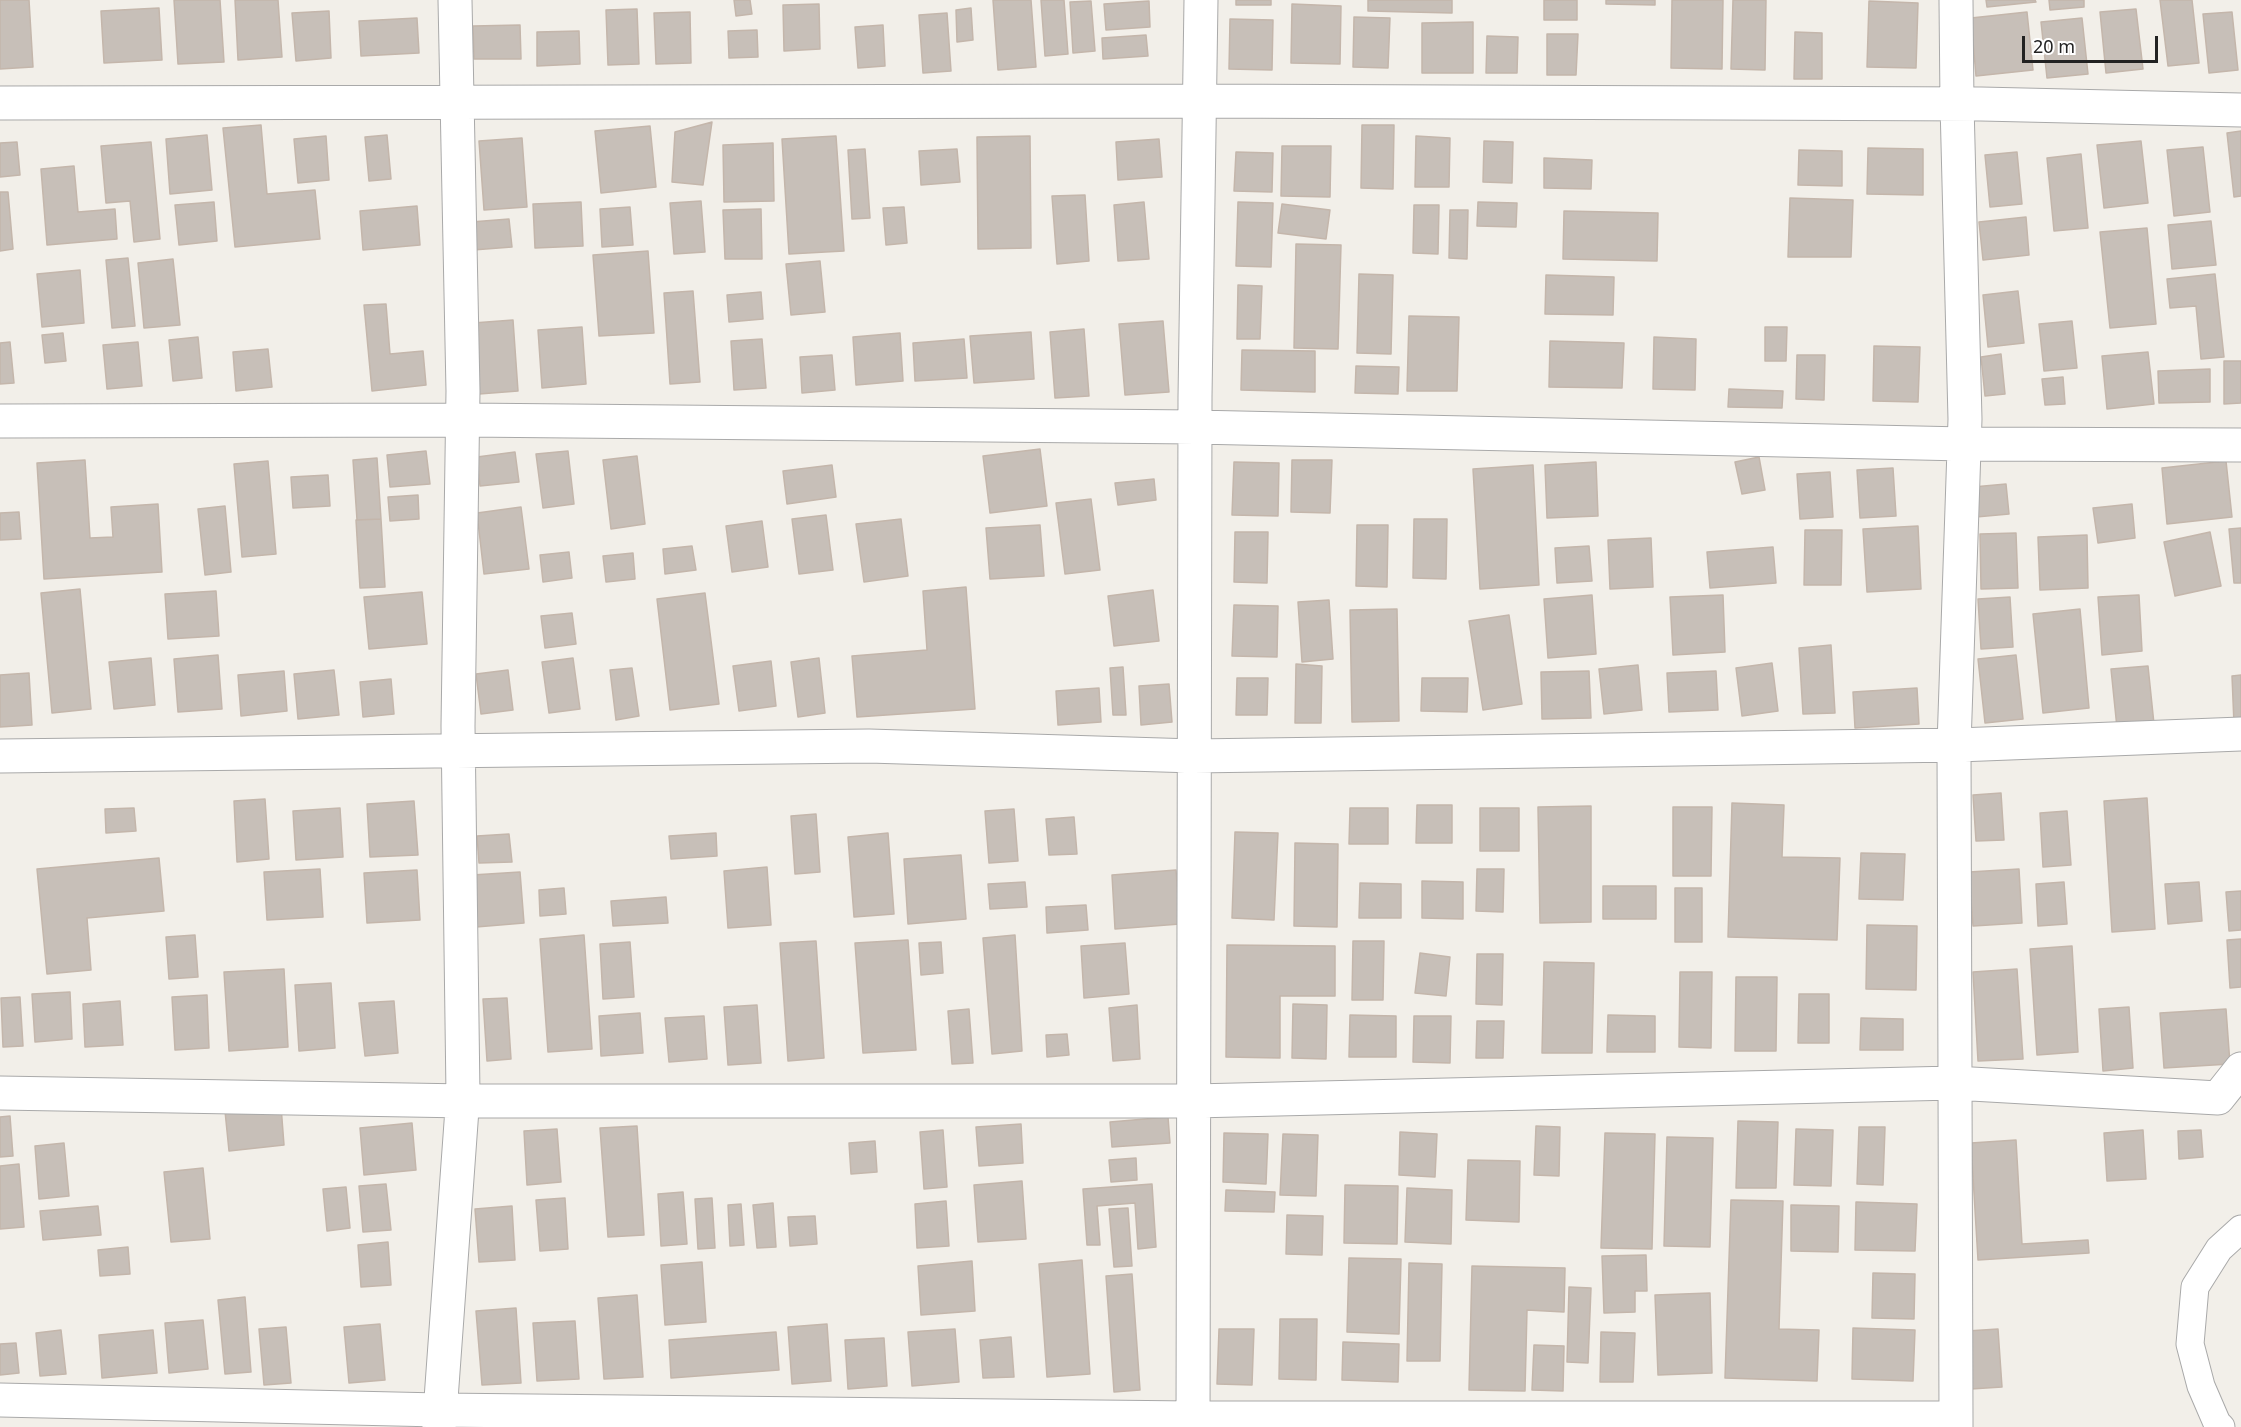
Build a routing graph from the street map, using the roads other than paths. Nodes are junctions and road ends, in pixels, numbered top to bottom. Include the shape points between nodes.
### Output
1 (455, 0) edge
2 (1201, 0) edge
3 (1956, 0) edge
4 (1199, 101) junction
5 (0, 103) edge
6 (457, 103) junction
7 (1957, 104) junction
8 (2241, 110) edge
9 (0, 421) edge
10 (462, 421) junction
11 (1195, 427) junction
12 (1964, 444) junction
13 (2241, 445) edge
14 (2241, 734) edge
15 (1954, 745) junction
16 (459, 751) junction
17 (0, 756) edge
18 (1194, 756) junction
19 (2241, 1069) edge
20 (1954, 1083) junction
21 (0, 1093) edge
22 (462, 1101) junction
23 (1194, 1101) junction
24 (2241, 1229) edge
25 (0, 1400) edge
26 (439, 1418) edge
27 (1193, 1422) edge
28 (1956, 1422) edge
29 (2221, 1427) edge

1 - 6 street
2 - 4 street
3 - 7 street
4 - 6 street
4 - 7 street
4 - 11 street
5 - 6 street
6 - 10 street
7 - 8 street
7 - 12 street
9 - 10 street
10 - 11 street
10 - 16 street
11 - 12 street
11 - 18 street
12 - 13 street
12 - 15 street
14 - 15 street
15 - 18 street
15 - 20 street
16 - 17 street
16 - 18 street via 868,746
16 - 22 street
18 - 23 street
19 - 20 street via 2218,1098
20 - 23 street
20 - 28 street
21 - 22 street
22 - 23 street
22 - 26 street
23 - 27 street
24 - 29 lane via 2219,1249 2195,1287 2190,1344 2200,1386
25 - 26 street
26 - 27 street
27 - 28 street

